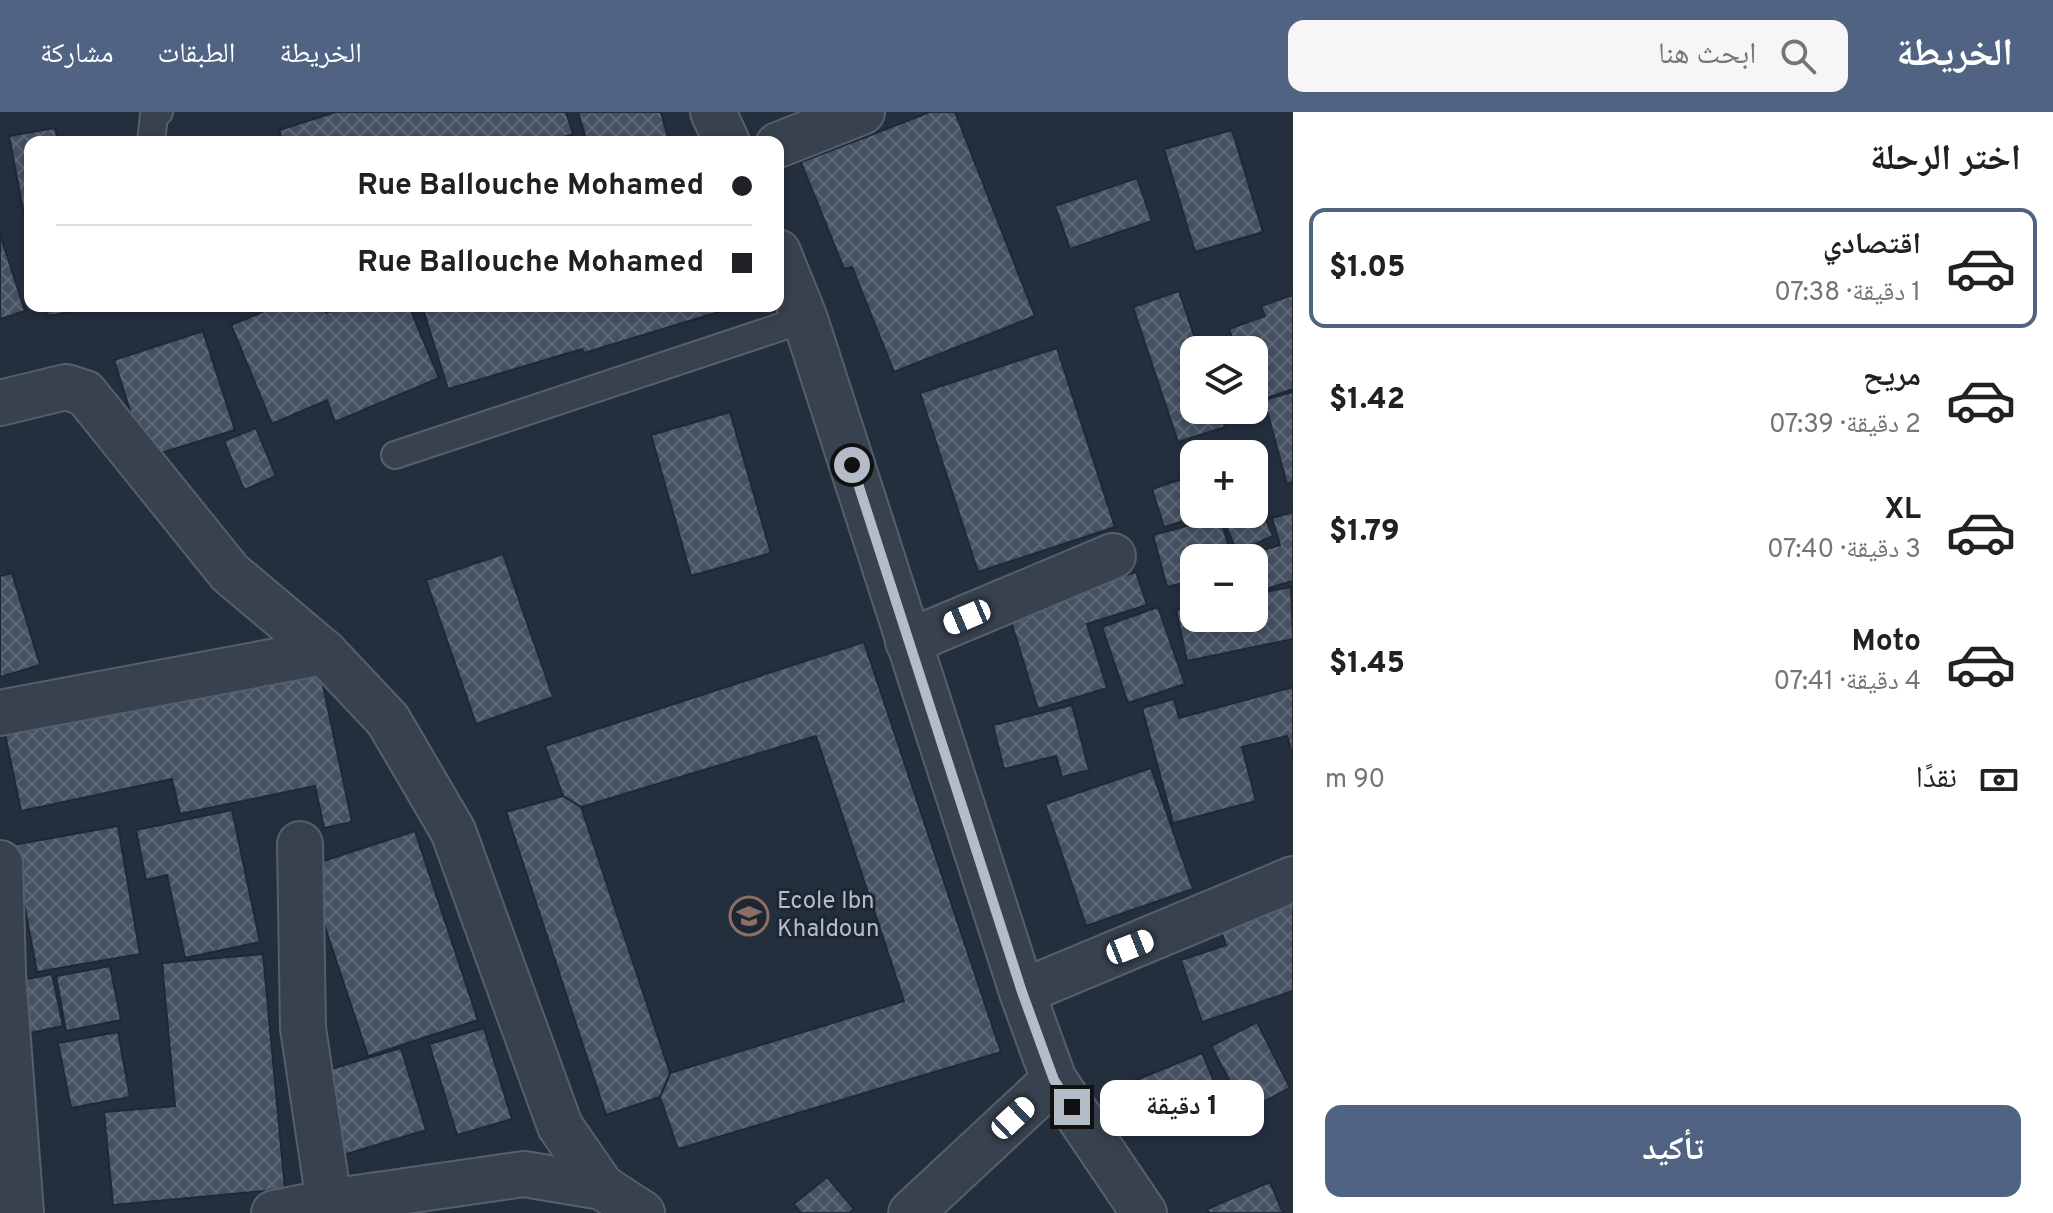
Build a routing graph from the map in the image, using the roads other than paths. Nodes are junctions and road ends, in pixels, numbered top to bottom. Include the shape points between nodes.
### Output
1 (159, 112) edge
2 (713, 112) edge
3 (862, 112) edge
4 (152, 136) edge
5 (724, 136) edge
6 (784, 143) edge
7 (784, 267) edge
8 (805, 319) junction
9 (0, 403) edge
10 (395, 455) dead end
11 (1113, 556) dead end
12 (908, 642) junction
13 (324, 652) junction
14 (0, 713) edge
15 (300, 844) dead end
16 (0, 863) edge
17 (1293, 879) edge
18 (1022, 992) junction
19 (1054, 1080) junction
20 (602, 1187) junction
21 (329, 1202) junction
22 (21, 1213) edge
23 (274, 1213) edge
24 (642, 1213) edge
25 (911, 1213) edge
26 (1144, 1213) edge

1 - 4 lane
2 - 5 street
3 - 6 street
7 - 8 street
8 - 10 lane
8 - 12 street
9 - 13 street via 66,387 85,393 230,573
11 - 12 street
12 - 18 street
13 - 14 street
13 - 20 street via 388,720 453,831 560,1126
15 - 21 street via 303,1028
16 - 22 street
17 - 18 street
18 - 19 street
19 - 25 street
19 - 26 street
20 - 21 street via 524,1174
20 - 24 street
21 - 23 street

